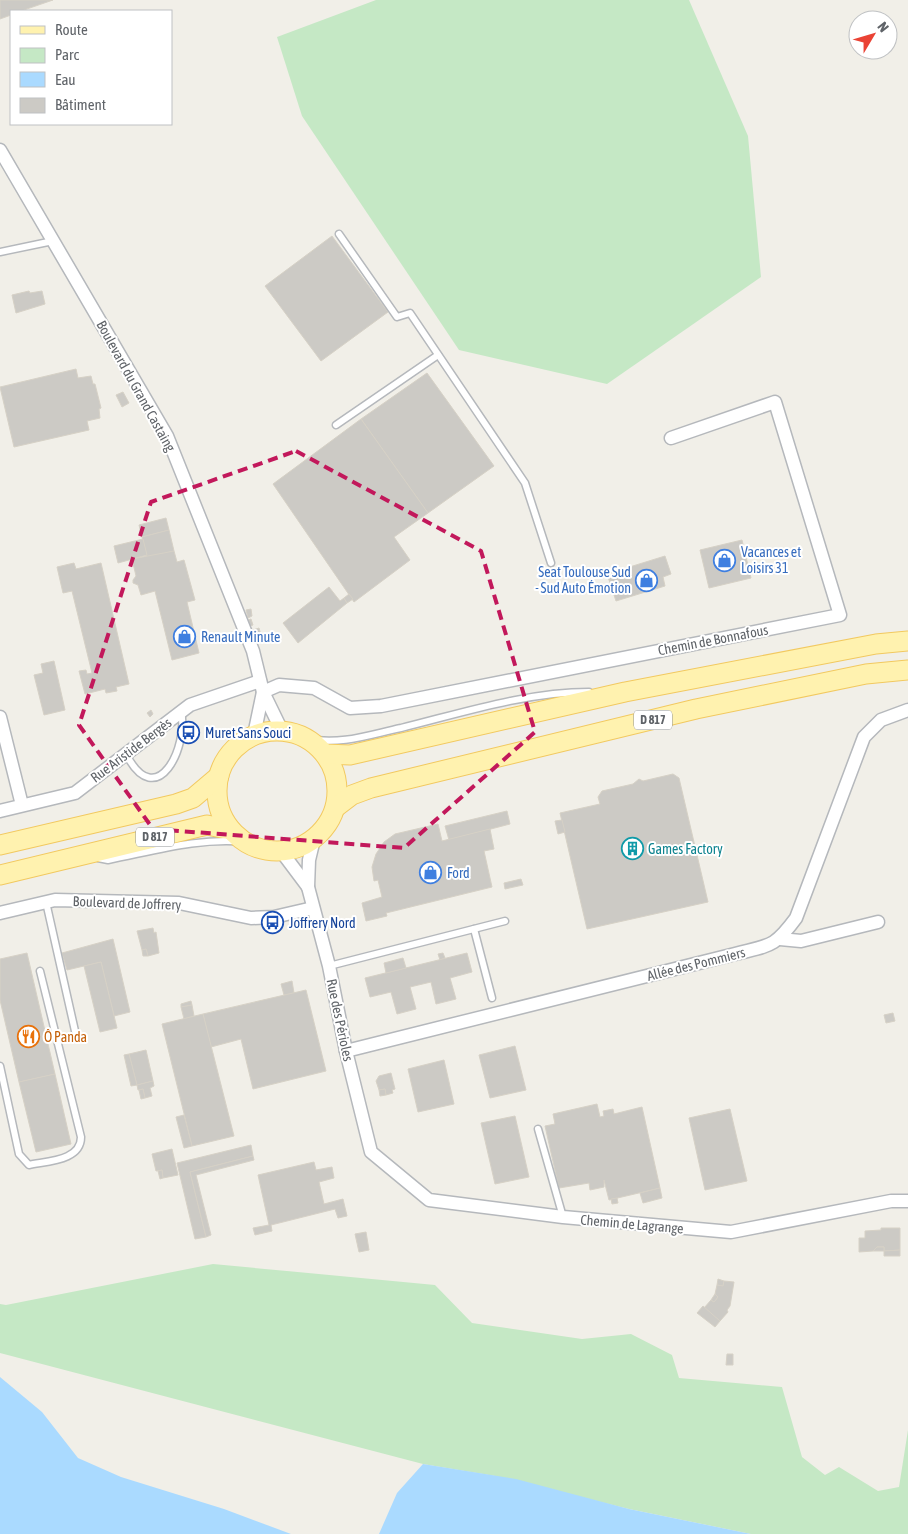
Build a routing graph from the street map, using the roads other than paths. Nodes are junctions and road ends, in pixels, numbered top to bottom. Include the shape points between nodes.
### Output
1 (0, 150) edge
2 (339, 234) dead end
3 (53, 240) junction
4 (0, 252) edge
5 (438, 355) junction
6 (336, 425) dead end
7 (671, 438) dead end
8 (551, 563) dead end
9 (908, 641) edge
10 (908, 670) edge
11 (261, 687) junction
12 (625, 692) junction
13 (908, 710) edge
14 (181, 711) junction
15 (0, 717) edge
16 (282, 731) junction
17 (254, 735) junction
18 (308, 739) junction
19 (126, 754) junction
20 (325, 754) junction
21 (218, 776) junction
22 (22, 806) junction
23 (335, 808) junction
24 (0, 811) edge
25 (231, 830) junction
26 (314, 839) junction
27 (246, 842) junction
28 (0, 845) edge
29 (282, 851) junction
30 (79, 856) junction
31 (0, 875) edge
32 (308, 887) junction
33 (46, 902) junction
34 (313, 908) junction
35 (0, 913) edge
36 (505, 921) dead end
37 (878, 922) dead end
38 (474, 929) junction
39 (780, 940) junction
40 (329, 966) junction
41 (40, 971) dead end
42 (492, 998) dead end
43 (75, 1031) dead end
44 (346, 1051) junction
45 (0, 1066) edge
46 (538, 1129) dead end
47 (371, 1152) joint
48 (908, 1201) edge
49 (563, 1217) junction

1 - 3 street, Boulevard du Grand Castaing
2 - 5 lane via 397,317 410,313
3 - 4 lane
3 - 11 street, Boulevard du Grand Castaing via 167,436 253,651
5 - 6 lane
5 - 8 lane via 525,483
7 - 11 street, Chemin de Bonnafous via 775,402 840,615 382,706 350,708 314,688
9 - 12 main road, D 817 via 876,644
10 - 23 main road, D 817 via 866,674 686,712 370,788 352,795
11 - 14 street, Rue Aristide Bergès via 190,705
11 - 16 street, Boulevard du Grand Castaing
11 - 17 street, Boulevard du Grand Castaing
12 - 18 lane via 571,692 510,702 341,742
12 - 20 main road, D 817 via 350,755
13 - 39 street via 881,720 864,737 796,918
14 - 19 street, Rue Aristide Bergès
14 - 19 lane via 182,734 173,759 163,774 153,779 144,777
15 - 22 street
16 - 17 main road
16 - 18 main road
17 - 21 main road via 238,745
18 - 20 main road
19 - 22 street, Rue Aristide Bergès via 75,792
20 - 23 main road via 336,780
21 - 25 main road via 217,795
21 - 28 main road, D 817 via 193,798 176,804
22 - 24 street, Rue Aristide Bergès
23 - 26 main road
25 - 27 main road
25 - 30 main road, D 817 via 207,825
26 - 29 main road
26 - 32 street, Rue des Périoles
27 - 29 main road via 263,849
27 - 30 lane via 195,842 108,860
29 - 32 street, Rue des Périoles
30 - 31 main road, D 817
32 - 34 street, Rue des Périoles
33 - 34 street, Boulevard de Joffrery via 179,903 250,918
33 - 35 street, Boulevard de Joffrery
33 - 43 lane
34 - 40 street, Rue des Périoles
36 - 38 lane
37 - 39 street via 801,941
38 - 40 lane
38 - 42 lane
39 - 44 street, Allée des Pommiers via 726,957
40 - 44 street, Rue des Périoles
41 - 45 lane via 82,1138 82,1145 76,1152 29,1165 24,1161
44 - 47 street, Rue des Périoles
46 - 49 lane
47 - 49 street, Chemin de Lagrange via 429,1200
48 - 49 street, Chemin de Lagrange via 891,1201 731,1232

